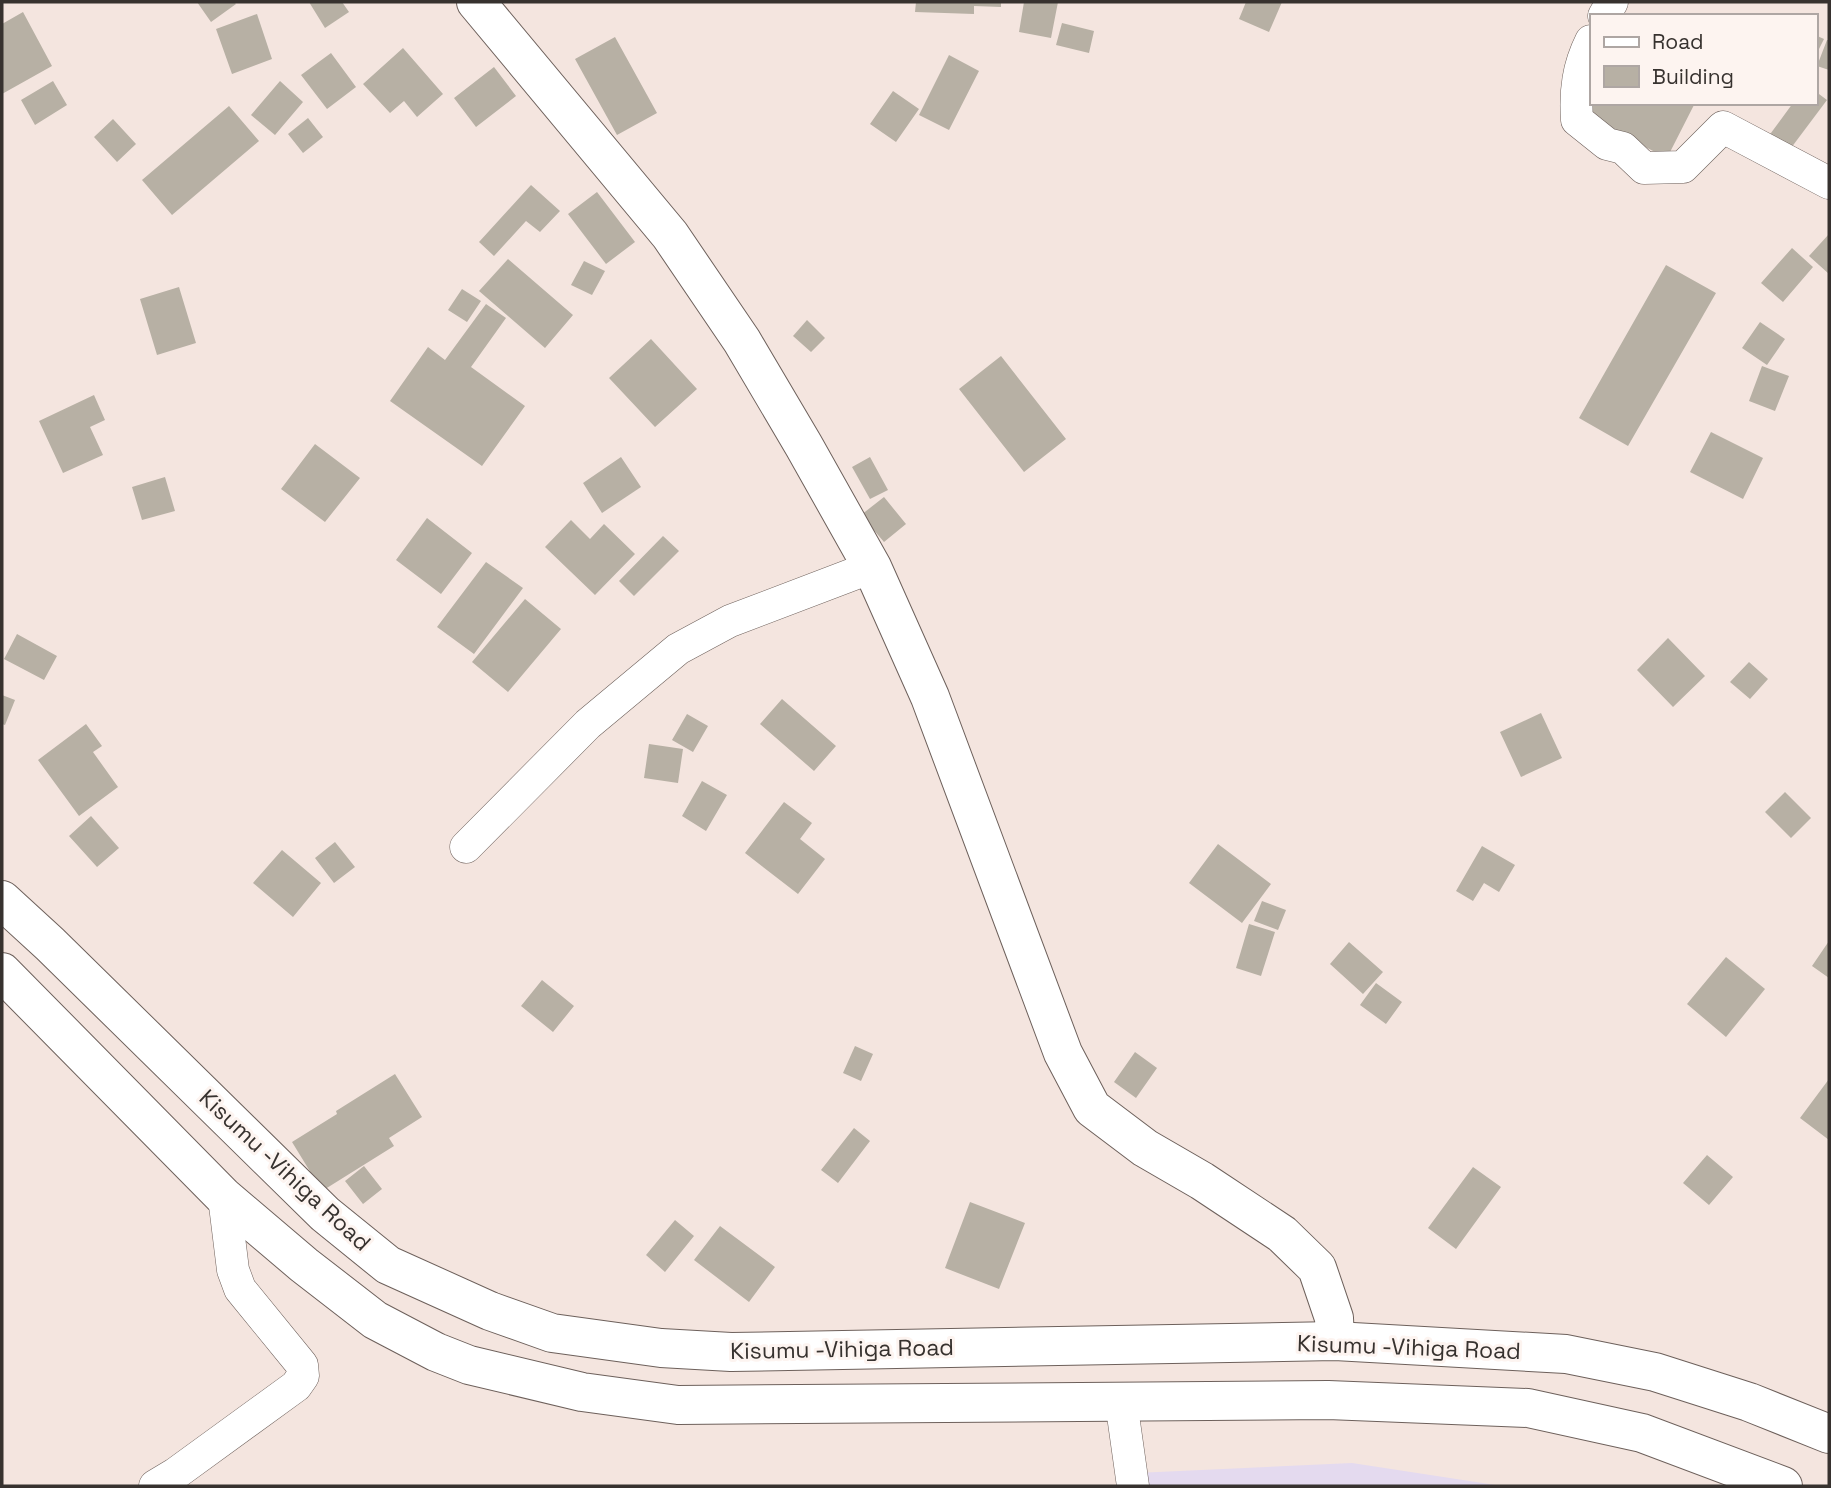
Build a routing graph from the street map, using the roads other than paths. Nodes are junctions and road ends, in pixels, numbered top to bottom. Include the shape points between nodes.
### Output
1 (476, 2) edge
2 (1590, 43) edge
3 (1829, 183) edge
4 (872, 567) junction
5 (466, 847) dead end
6 (2, 900) edge
7 (2, 972) edge
8 (224, 1197) junction
9 (1335, 1341) junction
10 (1121, 1401) junction
11 (1829, 1434) edge
12 (155, 1486) edge
13 (1133, 1486) edge
14 (1783, 1486) edge

1 - 4 main road via 670,235 742,341
2 - 3 street via 1576,92 1577,120 1607,144 1623,148 1644,168 1683,167 1723,127
4 - 5 street via 730,621 678,649 588,724
4 - 9 main road via 930,696 1063,1053 1092,1108 1144,1148 1282,1234 1317,1268 1334,1318
6 - 9 main road, Kisumu -Vihiga Road via 325,1214 388,1265 552,1333 661,1349 731,1352
7 - 8 main road
8 - 10 main road via 374,1320 469,1365 582,1392 678,1405
8 - 12 street via 240,1289 302,1365 303,1376 296,1386
9 - 11 main road, Kisumu -Vihiga Road via 1566,1354 1655,1372
10 - 13 street
10 - 14 main road via 1328,1400 1528,1408 1643,1433

